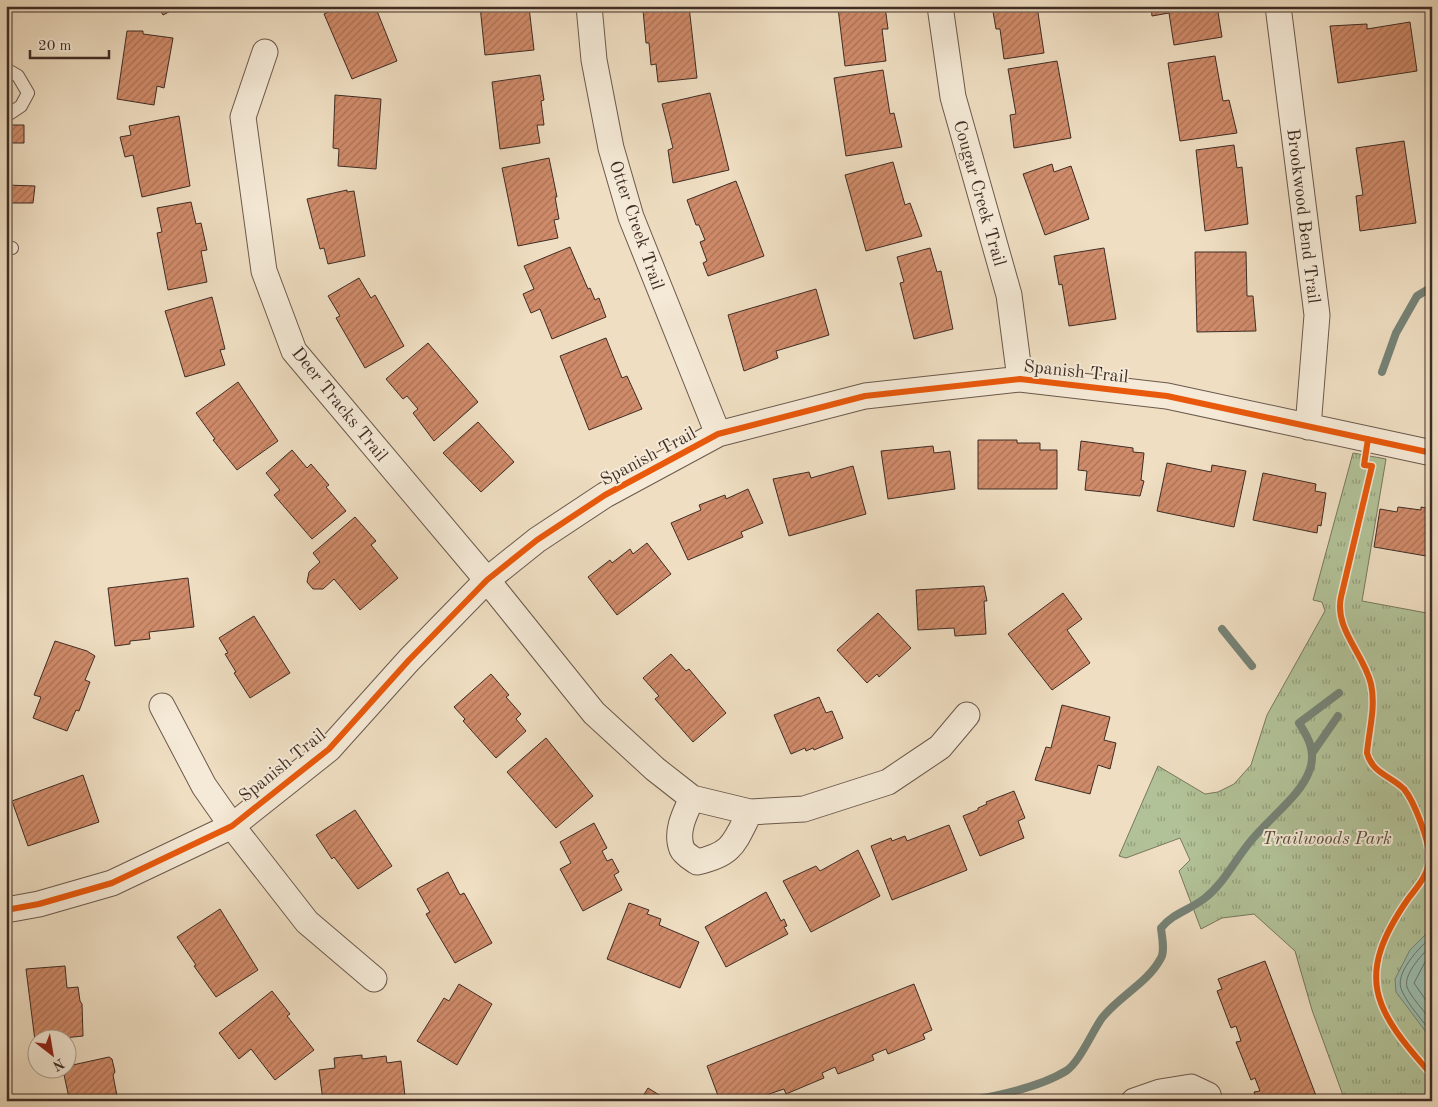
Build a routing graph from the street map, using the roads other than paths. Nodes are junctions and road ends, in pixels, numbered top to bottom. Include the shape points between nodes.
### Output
1 (589, 6) edge
2 (940, 6) edge
3 (1278, 6) edge
4 (265, 52) dead end
5 (6, 69) edge
6 (6, 116) edge
7 (1020, 379) junction
8 (1308, 427) junction
9 (718, 434) junction
10 (1432, 453) edge
11 (487, 580) junction
12 (162, 706) dead end
13 (967, 715) dead end
14 (692, 798) junction
15 (750, 812) junction
16 (232, 826) junction
17 (6, 910) edge
18 (374, 979) dead end
19 (1134, 1101) edge
20 (1210, 1101) edge

1 - 9 street, Otter Creek Trail via 594,60 611,148 631,217
2 - 7 street, Cougar Creek Trail via 953,97 1010,296
3 - 8 street, Brookwood Bend Trail via 1317,315
4 - 11 street, Deer Tracks Trail via 243,117 264,271 294,351
5 - 6 lane via 18,76 28,92 21,106
7 - 8 street, Spanish Trail via 1167,396
7 - 9 street, Spanish Trail via 865,396
8 - 10 street, Spanish Trail
9 - 11 street, Spanish Trail via 605,495 537,540
11 - 14 street, Deer Tracks Trail via 594,713
11 - 16 street, Spanish Trail via 329,749
12 - 16 street via 204,786
13 - 15 street via 940,747 888,782 804,810
14 - 15 street
14 - 15 street via 680,837 683,850 697,862 719,858 733,845
16 - 17 street, Spanish Trail via 112,883
16 - 18 street via 307,922
19 - 20 street via 1160,1092 1190,1088 1208,1095

